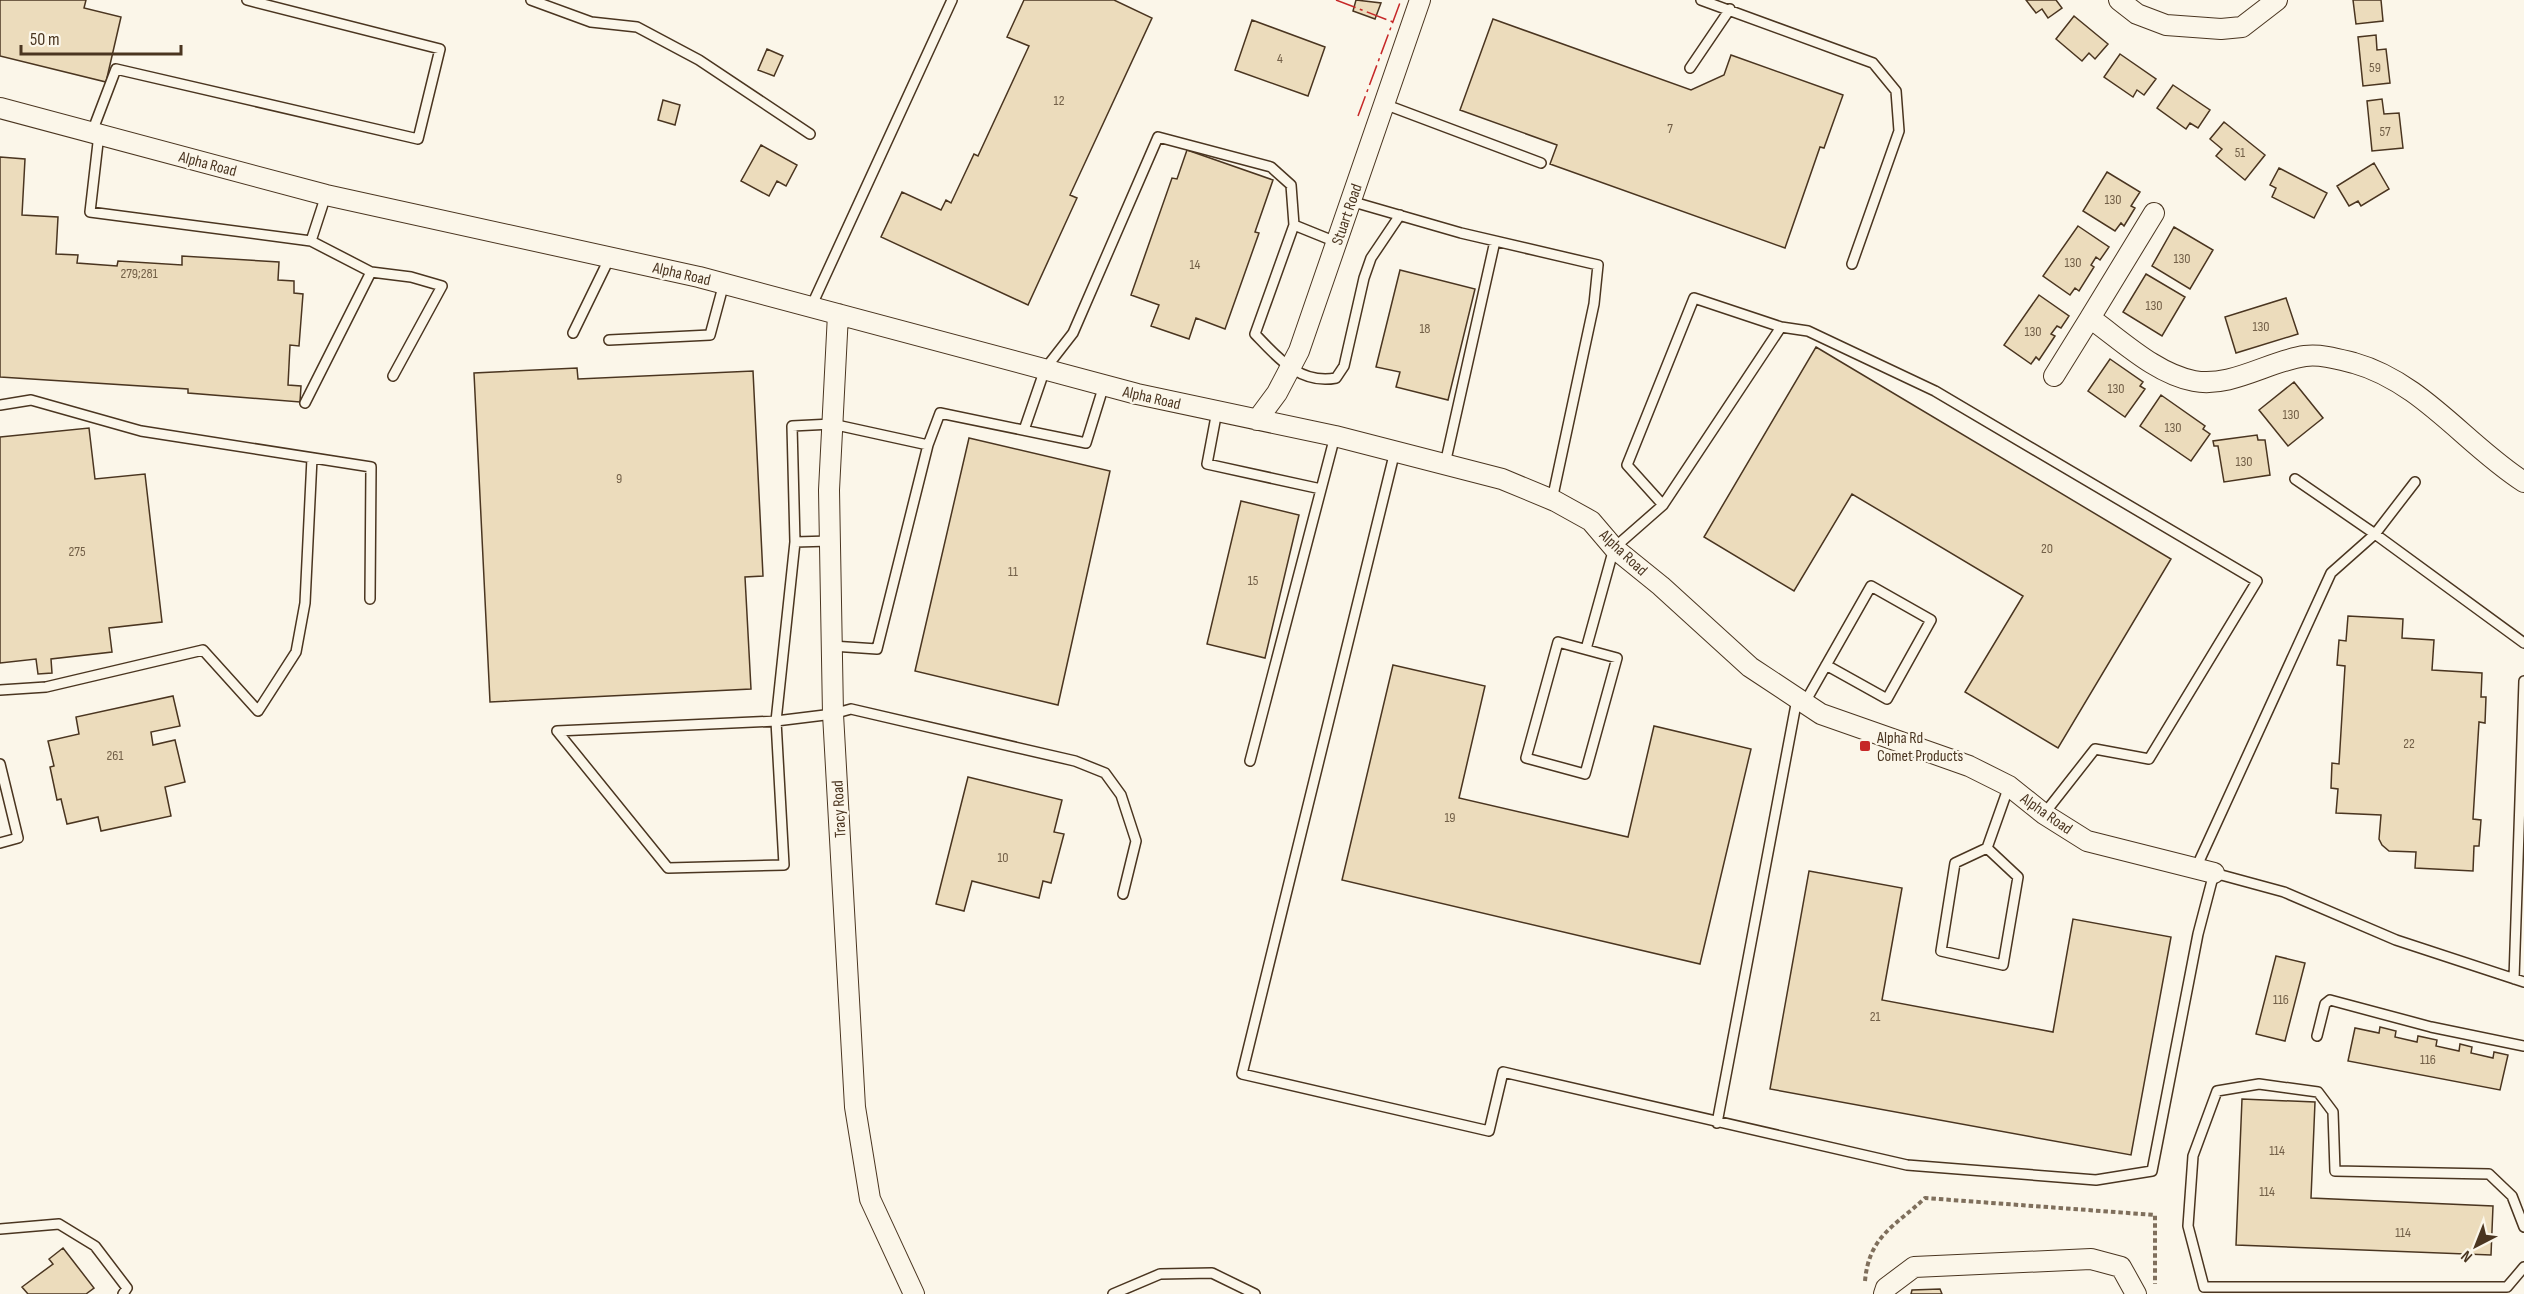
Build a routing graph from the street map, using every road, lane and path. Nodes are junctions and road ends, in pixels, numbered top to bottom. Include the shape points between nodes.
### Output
1 (247, 0) edge
2 (531, 0) edge
3 (952, 0) edge
4 (1420, 0) edge
5 (1701, 0) edge
6 (2119, 0) edge
7 (2277, 0) edge
8 (1730, 9) junction
9 (1690, 68) dead end
10 (1384, 104) junction
11 (0, 108) edge
12 (96, 133) junction
13 (810, 134) dead end
14 (1541, 163) dead end
15 (326, 195) junction
16 (1350, 201) junction
17 (2154, 213) dead end
18 (1400, 215) junction
19 (1294, 225) junction
20 (311, 241) junction
21 (1495, 241) junction
22 (1336, 242) junction
23 (610, 257) junction
24 (1852, 264) dead end
25 (370, 272) junction
26 (724, 283) junction
27 (811, 307) junction
28 (838, 314) junction
29 (2090, 318) junction
30 (1781, 327) junction
31 (573, 333) dead end
32 (609, 340) dead end
33 (1045, 369) junction
34 (1289, 369) junction
35 (393, 376) dead end
36 (2055, 376) dead end
37 (1104, 386) junction
38 (305, 403) dead end
39 (0, 405) edge
40 (1217, 411) junction
41 (1257, 420) junction
42 (832, 424) junction
43 (1024, 430) junction
44 (1335, 436) junction
45 (928, 445) junction
46 (1395, 451) junction
47 (312, 458) junction
48 (1445, 464) junction
49 (2295, 479) dead end
50 (2415, 482) dead end
51 (2524, 482) edge
52 (1321, 489) junction
53 (1552, 500) junction
54 (1663, 505) junction
55 (2375, 534) junction
56 (830, 541) junction
57 (795, 542) junction
58 (1614, 548) junction
59 (370, 599) dead end
60 (2524, 643) edge
61 (832, 646) junction
62 (1586, 649) junction
63 (1826, 665) junction
64 (2524, 681) edge
65 (0, 690) edge
66 (1801, 702) junction
67 (833, 714) junction
68 (776, 721) junction
69 (1250, 761) dead end
70 (0, 764) edge
71 (2009, 786) junction
72 (2044, 814) junction
73 (0, 843) edge
74 (1987, 848) junction
75 (2205, 870) junction
76 (1123, 894) dead end
77 (2514, 980) junction
78 (2524, 982) edge
79 (2317, 1036) dead end
80 (2524, 1046) edge
81 (1717, 1123) junction
82 (2524, 1227) edge
83 (0, 1228) edge
84 (2524, 1267) edge
85 (1865, 1283) dead end
86 (123, 1294) edge
87 (914, 1294) edge
88 (1113, 1294) edge
89 (1255, 1294) edge
90 (1884, 1294) edge
91 (2136, 1294) edge
92 (2155, 1294) edge

1 - 12 lane via 440,49 418,139 116,69
2 - 13 lane via 591,22 637,27 699,60
3 - 27 lane
4 - 10 street, Stuart Road
5 - 8 lane
6 - 7 street via 2138,14 2166,25 2221,29 2242,27
8 - 9 lane
8 - 24 lane via 1873,63 1896,91 1899,132
10 - 14 lane
10 - 16 street, Stuart Road
11 - 12 street, Alpha Road
12 - 15 street, Alpha Road
12 - 20 lane via 90,212
15 - 20 lane
15 - 23 street, Alpha Road
16 - 18 lane
16 - 22 street, Stuart Road
17 - 29 street
18 - 21 lane
18 - 34 lane via 1371,258 1344,366 1336,378 1323,381
19 - 22 lane
19 - 33 lane via 1292,185 1270,167 1158,137 1073,333
19 - 34 lane via 1255,334
20 - 25 lane
21 - 48 lane
21 - 53 lane via 1598,265
22 - 34 street, Stuart Road via 1299,351
23 - 26 street, Alpha Road
23 - 31 lane
25 - 35 lane via 442,286
25 - 38 lane
26 - 27 street, Alpha Road
26 - 32 lane via 710,335
27 - 28 street, Alpha Road
28 - 33 street, Alpha Road
28 - 42 street, Tracy Road
29 - 36 street
29 - 51 street via 2157,364 2196,381 2221,380 2312,356 2334,358 2376,371 2427,404
30 - 54 lane
30 - 54 lane via 1694,298 1627,465
30 - 72 lane via 1808,331 1935,391 2257,581 2149,759 2095,749
33 - 37 street, Alpha Road
33 - 43 lane
34 - 41 street, Stuart Road
37 - 40 street, Alpha Road
37 - 43 lane via 1086,443
39 - 47 lane via 30,400 141,431
40 - 41 street, Alpha Road
40 - 52 lane via 1207,464
41 - 44 street, Alpha Road
42 - 45 lane
42 - 56 street, Tracy Road
42 - 57 lane via 792,426
43 - 45 lane via 940,413
44 - 46 street, Alpha Road
44 - 52 lane
45 - 61 lane via 877,649
46 - 48 street, Alpha Road
46 - 81 lane via 1242,1074 1490,1131 1503,1072
47 - 59 lane via 371,467
47 - 65 lane via 305,603 296,652 258,711 203,650 46,687
48 - 53 street, Alpha Road via 1502,479
49 - 55 lane
50 - 55 lane
52 - 69 lane
53 - 58 street, Alpha Road via 1591,521
54 - 58 lane
55 - 60 lane
55 - 75 lane via 2331,573
56 - 57 lane
56 - 61 street, Tracy Road
57 - 68 lane
58 - 62 lane
58 - 66 street, Alpha Road via 1750,668
61 - 67 street, Tracy Road
62 - 62 lane via 1617,658 1585,774 1526,758 1558,642
63 - 63 lane via 1887,699 1932,620 1871,586
63 - 66 lane
64 - 77 lane
66 - 71 street, Alpha Road via 1821,714 1969,766
66 - 81 lane
67 - 68 lane
67 - 76 lane via 851,709 1075,761 1106,773 1121,795 1136,841
67 - 87 street, Tracy Road via 855,1107 870,1200
68 - 68 lane via 557,731 668,868 784,865
70 - 73 lane via 18,838
71 - 72 street, Alpha Road
71 - 74 lane
72 - 75 street, Alpha Road via 2087,841
74 - 74 lane via 2018,877 2003,965 1941,951 1955,863
75 - 77 lane via 2284,892 2396,940
75 - 81 lane via 2198,934 2152,1171 2096,1180 1907,1165
77 - 78 lane
79 - 80 lane via 2325,1004 2330,1000
82 - 84 lane via 2512,1196 2488,1174 2335,1171 2333,1112 2318,1092 2259,1084 2217,1091 2193,1156 2188,1226 2204,1287 2507,1287
83 - 86 lane via 59,1224 95,1246 127,1288
85 - 92 path via 1867,1262 1876,1241 1925,1198 2155,1215
88 - 89 lane via 1161,1274 1212,1273
90 - 91 street via 1886,1288 1914,1267 2091,1259 2121,1267

